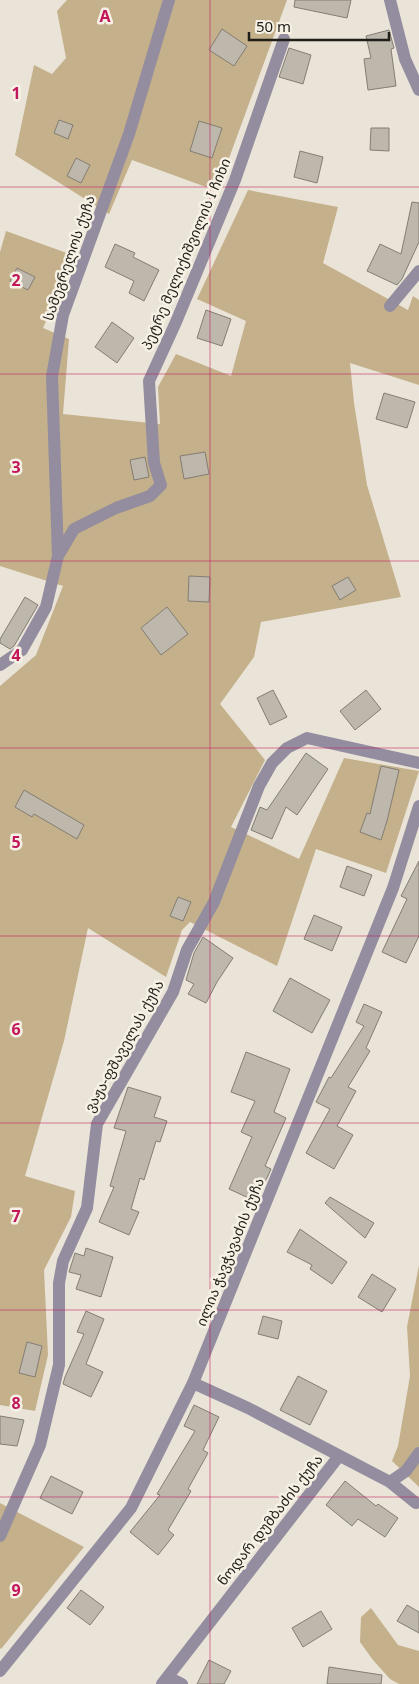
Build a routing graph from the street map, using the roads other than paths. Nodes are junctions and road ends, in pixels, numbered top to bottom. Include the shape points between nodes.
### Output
1 (169, 0) edge
2 (390, 0) edge
3 (284, 39) dead end
4 (419, 90) edge
5 (419, 271) edge
6 (390, 306) dead end
7 (58, 556) junction
8 (0, 666) edge
9 (419, 763) edge
10 (419, 806) edge
11 (193, 1383) junction
12 (419, 1453) edge
13 (339, 1456) junction
14 (390, 1482) junction
15 (416, 1503) dead end
16 (0, 1536) edge
17 (0, 1671) edge
18 (165, 1680) edge
19 (182, 1684) edge

1 - 7 street, სამეგრელოს ქუჩა via 129,134 62,315 52,376
2 - 4 street via 405,59
3 - 7 street, პეტრე მელიქიშვილის I ჩიხი via 235,180 149,381 154,463 161,485 150,496 74,528
5 - 6 street
7 - 8 street, სამეგრელოს ქუჩა via 46,607 22,650
9 - 16 street, ვაჟა-ფშაველას ქუჩა via 307,738 287,748 272,763 259,786 214,902 187,950 173,992 97,1124 87,1208 63,1261 59,1283 58,1365 40,1445
10 - 11 street, ილია ჭავჭავაძის ქუჩა via 393,888
11 - 13 street, ნოდარ დუმბაძის ქუჩა
11 - 17 street, ილია ჭავჭავაძის ქუჩა via 131,1508
12 - 14 street via 406,1471
13 - 14 street
13 - 18 street, ნოდარ დუმბაძის ქუჩა
14 - 15 street
18 - 19 street

